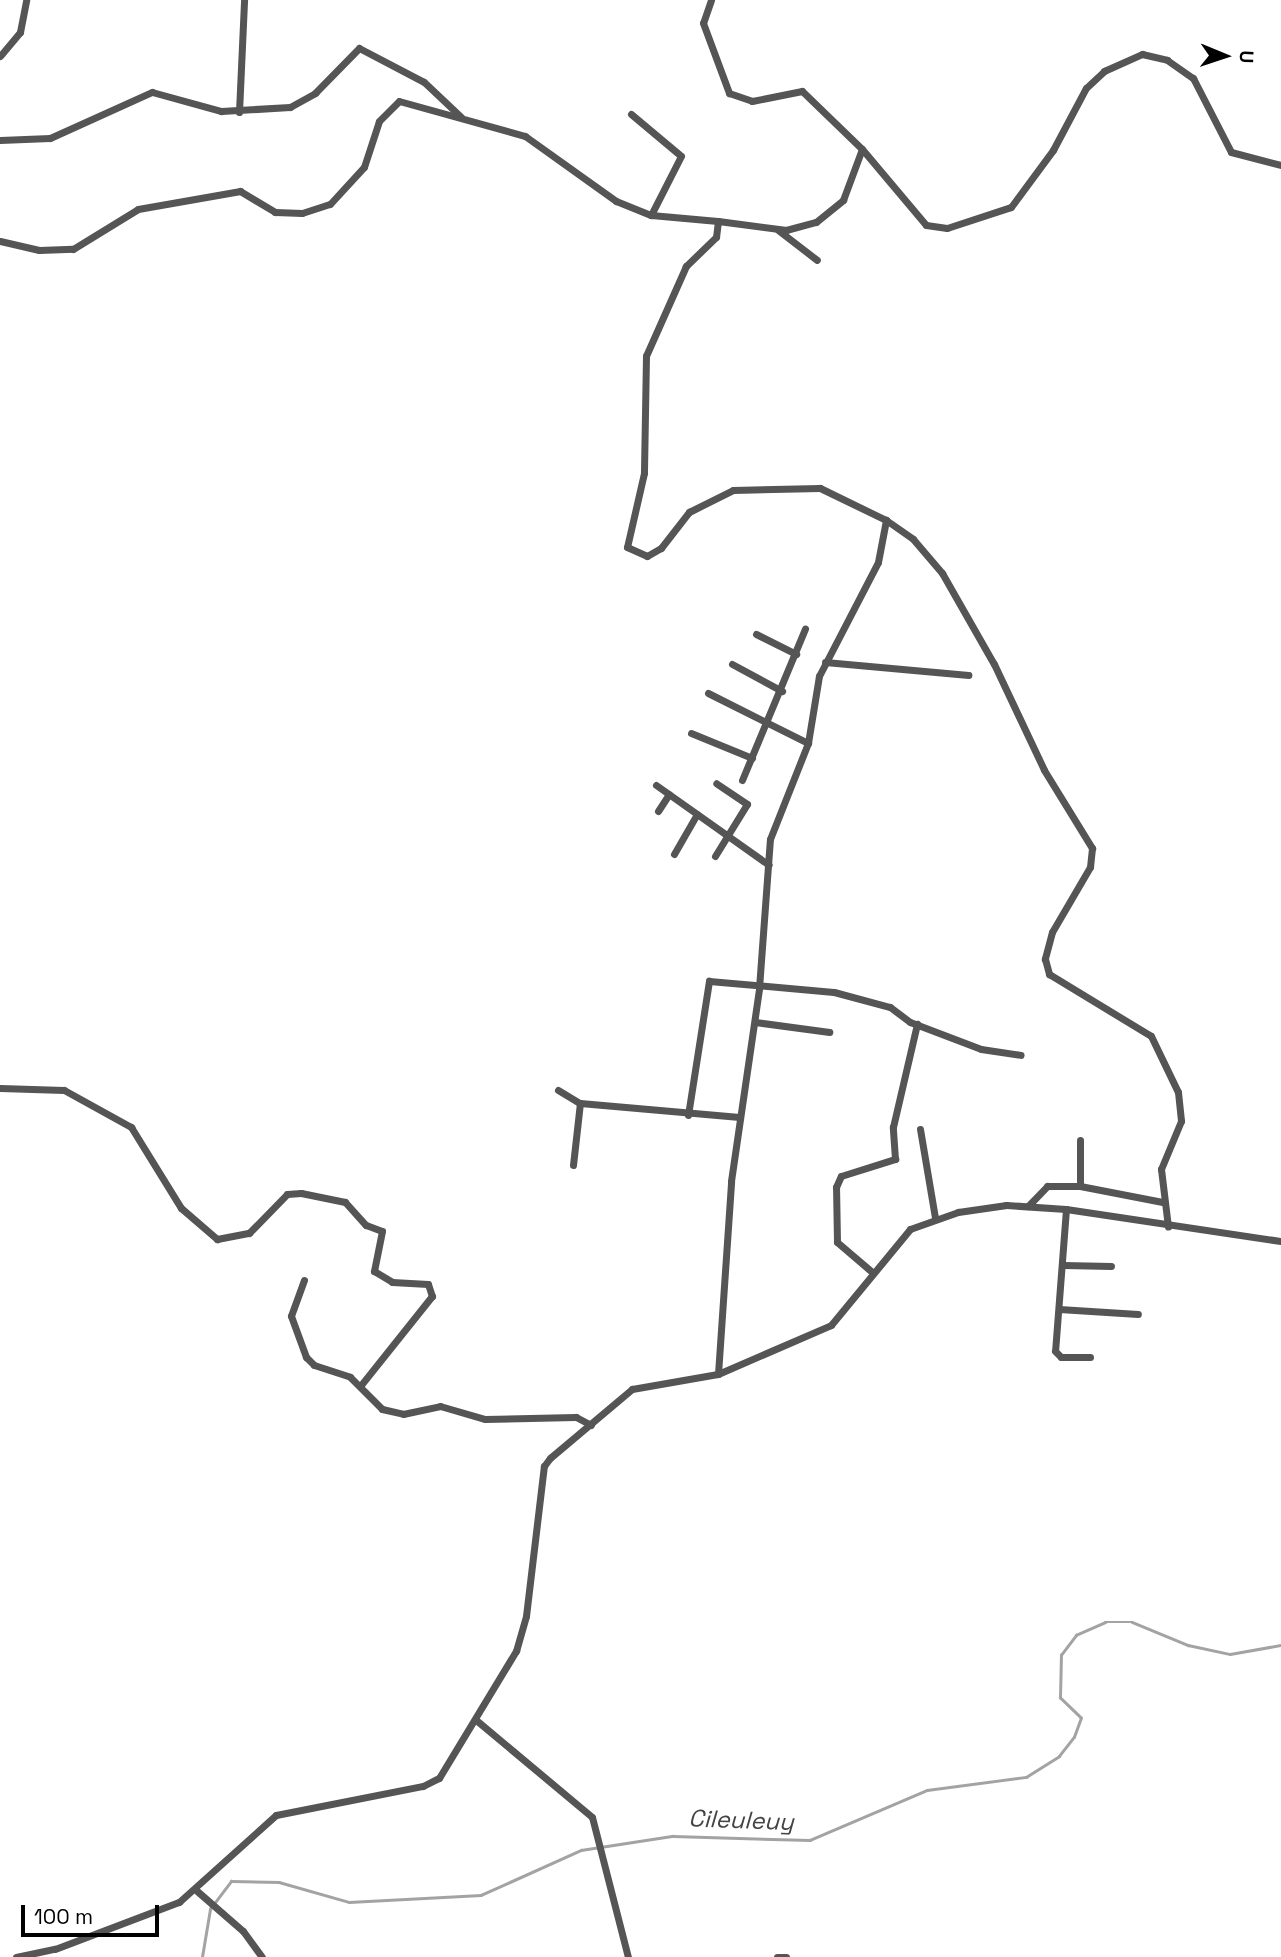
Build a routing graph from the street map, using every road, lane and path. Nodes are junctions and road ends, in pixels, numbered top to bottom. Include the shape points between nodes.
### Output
1 (26, 0) edge
2 (244, 0) edge
3 (711, 0) edge
4 (0, 56) edge
5 (239, 112) junction
6 (631, 114) dead end
7 (462, 118) junction
8 (0, 140) edge
9 (862, 149) junction
10 (1281, 165) edge
11 (651, 215) junction
12 (718, 221) junction
13 (777, 229) junction
14 (0, 241) edge
15 (817, 260) dead end
16 (886, 520) junction
17 (806, 629) dead end
18 (755, 634) dead end
19 (796, 654) junction
20 (825, 662) junction
21 (732, 664) dead end
22 (968, 675) dead end
23 (782, 691) junction
24 (708, 693) dead end
25 (766, 723) junction
26 (691, 733) dead end
27 (808, 743) junction
28 (752, 758) junction
29 (742, 780) dead end
30 (716, 783) dead end
31 (656, 785) dead end
32 (669, 794) junction
33 (658, 811) dead end
34 (697, 814) junction
35 (729, 834) junction
36 (674, 854) dead end
37 (715, 856) dead end
38 (769, 865) junction
39 (759, 988) junction
40 (755, 1022) junction
41 (916, 1024) junction
42 (829, 1032) dead end
43 (1021, 1055) dead end
44 (0, 1088) edge
45 (558, 1090) dead end
46 (580, 1102) junction
47 (688, 1115) junction
48 (739, 1117) junction
49 (920, 1129) dead end
50 (1080, 1140) dead end
51 (573, 1165) dead end
52 (1080, 1186) junction
53 (1162, 1202) junction
54 (1028, 1206) junction
55 (1066, 1209) junction
56 (935, 1218) junction
57 (1168, 1227) junction
58 (1281, 1241) edge
59 (1063, 1265) junction
60 (1111, 1266) dead end
61 (872, 1272) junction
62 (304, 1280) dead end
63 (1059, 1309) junction
64 (1138, 1314) dead end
65 (1090, 1357) dead end
66 (718, 1374) junction
67 (361, 1385) junction
68 (591, 1425) junction
69 (476, 1720) junction
70 (197, 1892) junction
71 (16, 1957) edge
72 (262, 1957) edge
73 (628, 1957) edge
74 (777, 1957) edge
75 (786, 1957) edge

1 - 4 street via 20,32
2 - 5 street
3 - 9 street via 703,23 729,93 752,101 802,91
5 - 7 street via 303,102 359,48 424,82
5 - 8 street via 152,92 50,138
6 - 11 street via 681,156
7 - 11 street via 525,136 616,201
7 - 14 street via 393,103 379,121 364,167 352,184 330,204 302,213 266,210 240,191 138,209 73,249 39,250
9 - 10 street via 926,225 947,228 1011,207 1022,198 1092,81 1110,68 1148,54 1193,78 1231,152
9 - 13 street via 837,208 803,228
11 - 12 street
12 - 13 street
12 - 16 street via 716,237 686,266 646,356 644,473 627,547 647,556 661,548 689,512 750,488 821,488
13 - 15 street
16 - 20 street via 878,562
16 - 53 street via 913,539 942,573 994,664 1044,770 1088,836 1093,861 1062,909 1046,966 1053,981 1151,1036 1161,1048 1181,1121 1161,1169
17 - 19 street
18 - 19 street
19 - 23 street
20 - 22 street
20 - 27 street
21 - 23 street
23 - 25 street
24 - 25 street
25 - 27 street
25 - 28 street
26 - 28 street
27 - 38 street via 778,810
28 - 29 street
30 - 35 street via 747,804
31 - 32 street
32 - 33 street
32 - 34 street
34 - 35 street
34 - 36 street
35 - 37 street
35 - 38 street
38 - 39 street
39 - 40 street
39 - 41 street via 834,992 890,1007
39 - 47 street via 706,984
40 - 42 street
40 - 48 street
41 - 43 street via 981,1049
41 - 61 street via 893,1127 895,1158 841,1176 836,1187 837,1242
44 - 67 street via 64,1090 131,1127 181,1208 217,1238 248,1233 280,1199 300,1193 345,1202 366,1225 382,1231 374,1271 392,1282 428,1284 432,1296
45 - 46 street
46 - 47 street
46 - 51 street
47 - 48 street
48 - 66 street
49 - 56 street
50 - 52 street
52 - 53 street
52 - 54 street via 1047,1186
53 - 57 street
54 - 55 street
54 - 56 street
55 - 57 street
55 - 59 street
56 - 61 street via 902,1235
57 - 58 street
59 - 60 street
59 - 63 street
61 - 66 street via 831,1325
62 - 67 street via 291,1316 306,1357
63 - 64 street
63 - 65 street via 1056,1354
66 - 68 street via 647,1383 617,1398
67 - 68 street via 392,1414 432,1406 485,1419 576,1417
68 - 69 street via 544,1466 526,1616 516,1651
69 - 70 street via 439,1778 424,1786 276,1815
69 - 73 street via 588,1812
70 - 71 street via 55,1949
70 - 72 street via 228,1917
74 - 75 street

